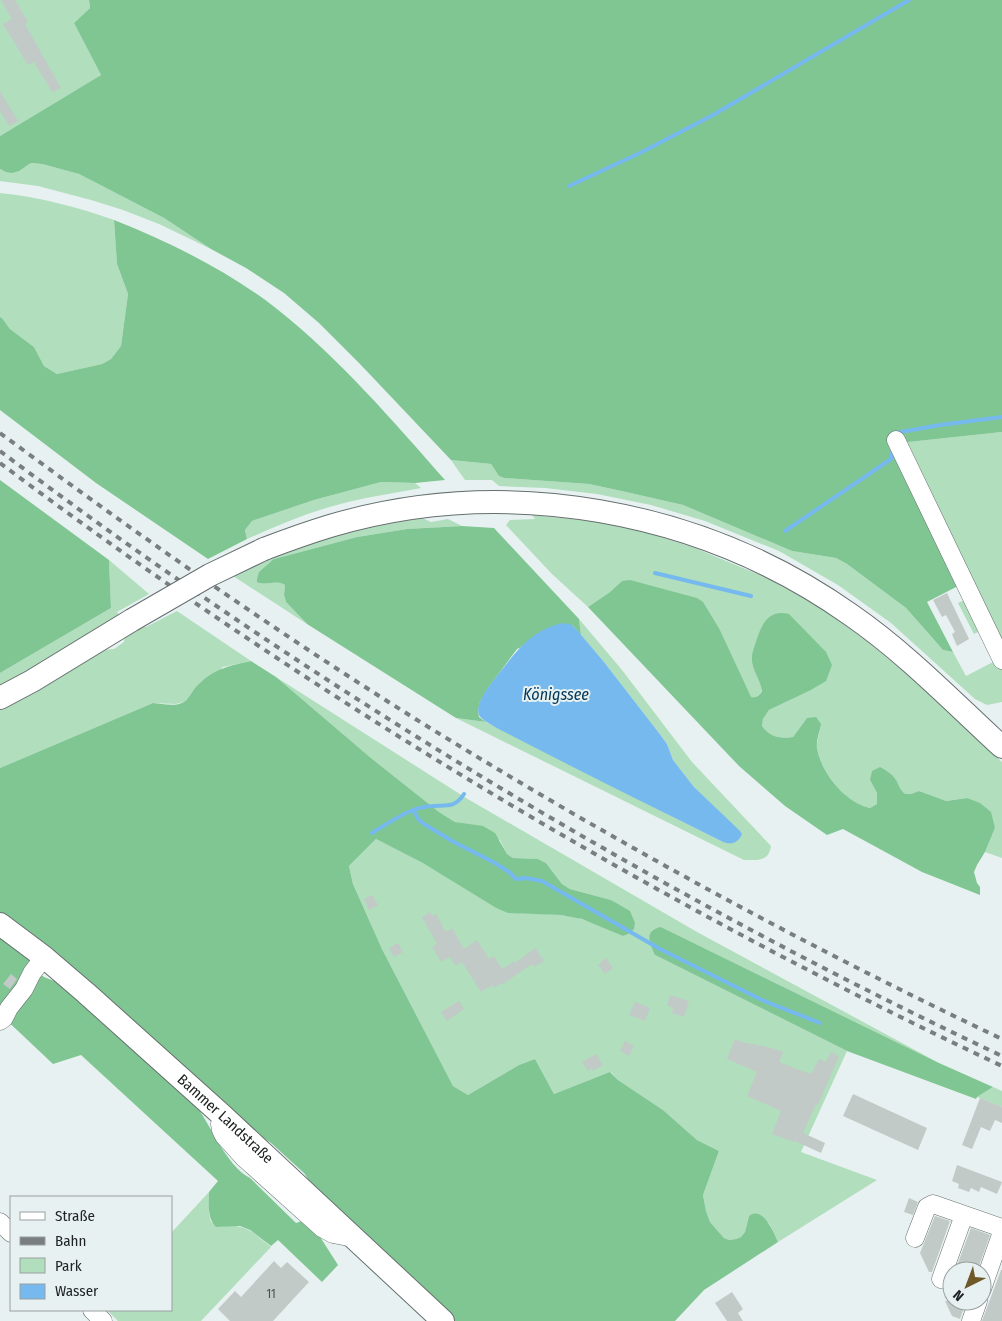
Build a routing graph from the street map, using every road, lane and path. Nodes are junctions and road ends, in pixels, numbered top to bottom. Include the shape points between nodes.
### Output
1 (896, 440) dead end
2 (1002, 660) edge
3 (0, 698) edge
4 (1002, 747) edge
5 (0, 924) edge
6 (44, 957) junction
7 (0, 1021) edge
8 (964, 1215) junction
9 (0, 1222) edge
10 (1002, 1228) edge
11 (10, 1232) edge
12 (1002, 1232) edge
13 (915, 1238) dead end
14 (992, 1261) edge
15 (941, 1279) dead end
16 (93, 1311) edge
17 (441, 1320) edge
18 (103, 1321) edge

1 - 2 lane
3 - 4 main road, bridge via 210,575 264,549 359,518 441,505 518,502 584,508 658,523 716,542 777,570 873,631
5 - 6 main road, Bammer Landstraße
6 - 7 lane
6 - 17 main road, Bammer Landstraße via 223,1116
8 - 10 lane
8 - 13 lane via 933,1204 926,1208
8 - 15 lane
9 - 11 lane
12 - 14 lane
16 - 18 lane

